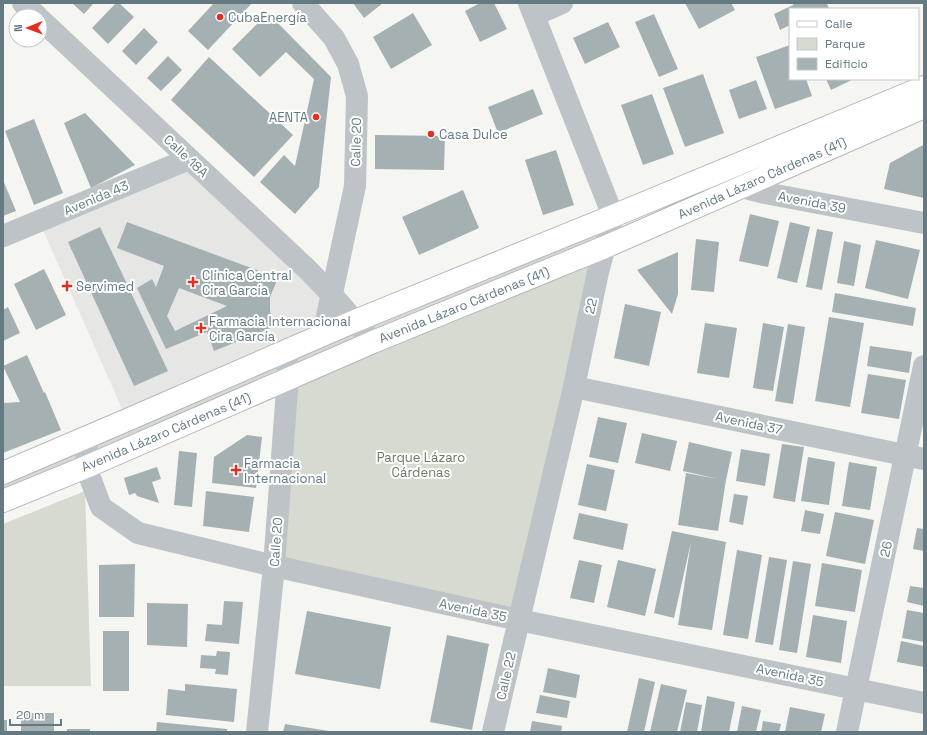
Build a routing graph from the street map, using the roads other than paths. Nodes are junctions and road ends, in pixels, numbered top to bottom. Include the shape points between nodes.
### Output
1 (303, 3) edge
2 (562, 3) edge
3 (532, 9) edge
4 (48, 27) edge
5 (924, 87) edge
6 (924, 107) edge
7 (189, 159) junction
8 (701, 179) junction
9 (742, 187) junction
10 (613, 216) junction
11 (924, 223) edge
12 (3, 236) edge
13 (605, 247) junction
14 (332, 295) junction
15 (355, 321) junction
16 (323, 335) junction
17 (373, 342) junction
18 (286, 351) junction
19 (924, 366) edge
20 (288, 379) junction
21 (574, 387) junction
22 (86, 438) junction
23 (915, 457) edge
24 (86, 467) junction
25 (3, 473) edge
26 (3, 501) edge
27 (274, 566) junction
28 (519, 620) junction
29 (856, 689) junction
30 (924, 703) edge
31 (257, 732) edge
32 (493, 732) edge
33 (847, 732) edge

1 - 14 street, Calle 20 via 334,38 348,64 357,96 355,186
2 - 3 street
3 - 10 street
4 - 7 street, Calle 18A
5 - 8 main road, Avenida Lázaro Cárdenas (41)
6 - 9 main road, Avenida Lázaro Cárdenas (41)
7 - 12 street, Avenida 43
7 - 14 street, Calle 18A
8 - 9 street, Avenida 39
8 - 10 main road, Avenida Lázaro Cárdenas (41)
9 - 11 street, Avenida 39
9 - 13 main road, Avenida Lázaro Cárdenas (41)
10 - 13 street, 22
10 - 15 main road, Avenida Lázaro Cárdenas (41)
13 - 17 main road, Avenida Lázaro Cárdenas (41)
13 - 21 street, 22
14 - 15 street
14 - 16 street, Calle 20
15 - 16 main road, Avenida Lázaro Cárdenas (41)
15 - 17 street
16 - 18 main road, Avenida Lázaro Cárdenas (41)
17 - 20 main road, Avenida Lázaro Cárdenas (41)
18 - 20 street, Calle 20
18 - 22 main road, Avenida Lázaro Cárdenas (41)
19 - 23 street, 26
20 - 24 main road, Avenida Lázaro Cárdenas (41)
20 - 27 street, Calle 20
21 - 23 street, Avenida 37
21 - 28 street, 22
22 - 24 street, Avenida 35
22 - 25 main road, Avenida Lázaro Cárdenas (41)
23 - 29 street, 26
24 - 26 main road, Avenida Lázaro Cárdenas (41)
24 - 27 street, Avenida 35 via 101,507 138,534
27 - 28 street, Avenida 35
27 - 31 street, Calle 20
28 - 29 street, Avenida 35
28 - 32 street, Calle 22
29 - 30 street, Avenida 35
29 - 33 street, 26

